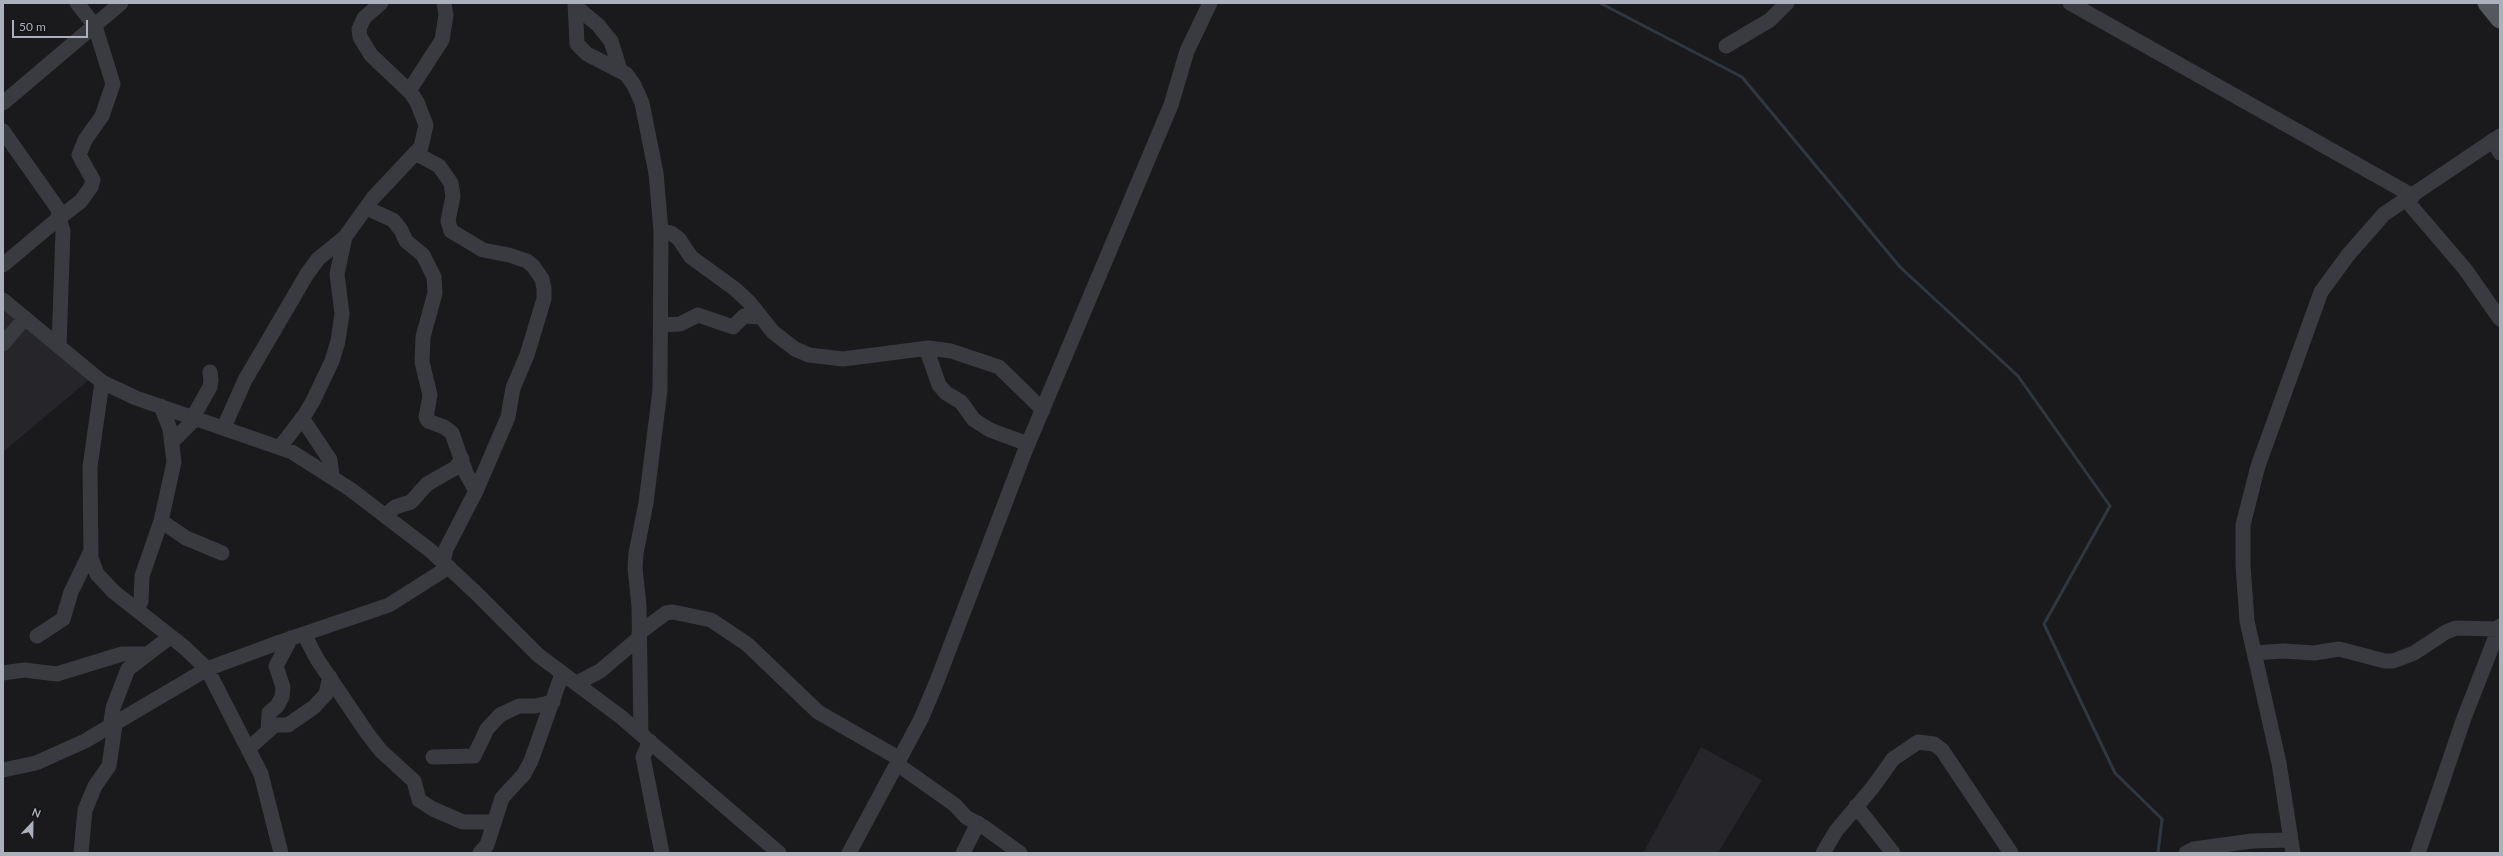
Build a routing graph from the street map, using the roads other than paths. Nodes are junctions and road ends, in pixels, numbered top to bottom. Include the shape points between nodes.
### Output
1 (77, 3) edge
2 (120, 3) edge
3 (382, 3) edge
4 (444, 3) edge
5 (1210, 3) edge
6 (1787, 3) edge
7 (2070, 3) edge
8 (2487, 3) edge
9 (575, 4) edge
10 (2500, 19) edge
11 (95, 26) junction
12 (1726, 46) dead end
13 (620, 70) junction
14 (410, 91) junction
15 (3, 103) edge
16 (3, 131) edge
17 (2498, 143) edge
18 (415, 153) junction
19 (2410, 198) junction
20 (366, 208) junction
21 (59, 218) junction
22 (661, 231) junction
23 (345, 238) junction
24 (3, 265) edge
25 (3, 300) edge
26 (760, 316) junction
27 (25, 318) junction
28 (2500, 319) edge
29 (661, 324) junction
30 (3, 344) edge
31 (59, 347) junction
32 (926, 348) junction
33 (210, 372) dead end
34 (102, 382) junction
35 (161, 406) junction
36 (1042, 410) junction
37 (195, 417) junction
38 (302, 418) junction
39 (224, 427) junction
40 (172, 442) junction
41 (1028, 444) junction
42 (280, 447) junction
43 (462, 459) junction
44 (332, 476) junction
45 (476, 491) junction
46 (384, 516) junction
47 (161, 521) junction
48 (90, 553) junction
49 (222, 553) dead end
50 (446, 564) junction
51 (137, 610) junction
52 (2499, 628) edge
53 (37, 636) dead end
54 (298, 636) junction
55 (639, 636) junction
56 (170, 637) junction
57 (2254, 653) junction
58 (146, 654) junction
59 (2494, 657) edge
60 (208, 669) junction
61 (3, 673) edge
62 (562, 674) junction
63 (330, 677) junction
64 (577, 683) junction
65 (553, 702) junction
66 (113, 726) junction
67 (268, 731) junction
68 (645, 737) junction
69 (248, 749) junction
70 (433, 757) dead end
71 (899, 761) junction
72 (3, 770) edge
73 (1856, 806) junction
74 (494, 822) junction
75 (978, 823) junction
76 (277, 836) junction
77 (2292, 847) edge
78 (81, 853) edge
79 (270, 853) edge
80 (281, 853) edge
81 (480, 853) edge
82 (662, 853) edge
83 (779, 853) edge
84 (849, 853) edge
85 (963, 853) edge
86 (1020, 853) edge
87 (1823, 853) edge
88 (1893, 853) edge
89 (2011, 853) edge
90 (2186, 853) edge
91 (2418, 853) edge

1 - 11 street
2 - 11 street
3 - 14 street via 364,18 359,29 360,37 371,55
4 - 14 street via 446,15 442,40
5 - 36 street via 1186,51 1171,105
6 - 12 street via 1770,20
7 - 19 street
8 - 10 main road
9 - 13 street via 611,41
9 - 13 street via 577,44 587,54
11 - 15 street
11 - 21 street via 113,84 102,116 85,140 79,155 93,180 91,187 81,201
13 - 22 street via 634,85 642,102 656,172
14 - 18 street via 426,125 421,147
16 - 21 street via 58,209
17 - 19 street
18 - 20 street via 389,179
18 - 45 street via 439,166 451,183 454,196 448,221 452,231 483,250 527,261 542,279 544,288 544,299 527,355 513,388 508,417
19 - 28 street
19 - 57 street via 2384,214 2348,254 2321,292 2258,466 2243,525 2247,621
20 - 23 street
20 - 43 street via 393,220 406,241 423,255 434,277 435,293 423,336 422,362 430,395 426,420 452,433
21 - 24 street
21 - 31 street via 63,231
22 - 26 street via 671,233 679,239 691,257 735,289
22 - 29 street
23 - 38 street via 337,274 342,314 338,341 323,380
23 - 39 street via 318,259 300,284 245,380
25 - 27 street
26 - 29 street via 744,316 737,325 730,327 698,315 680,324
26 - 32 street via 773,332 795,349 809,355 843,359
27 - 30 street
27 - 31 street
29 - 55 street via 657,418 646,503 636,553
31 - 34 street
32 - 36 street via 958,352 999,366
32 - 41 street via 939,385 946,393 961,402 974,420 990,430
33 - 37 street via 210,387
34 - 35 street via 136,398
34 - 48 street via 90,467
35 - 37 street
35 - 40 street
36 - 41 street
37 - 39 street
37 - 40 street
38 - 42 street
38 - 44 street via 330,460
39 - 42 street
40 - 47 street via 174,462
41 - 71 street via 937,681
42 - 44 street
43 - 45 street
43 - 46 street via 456,468 426,484 411,502 395,507
44 - 46 street
45 - 50 street via 452,538
46 - 50 street
47 - 49 street via 186,538
47 - 51 street via 142,576 141,601
48 - 51 street via 101,580
48 - 53 street via 71,592 63,619
50 - 54 street via 389,605
50 - 62 street via 538,655
51 - 56 street
52 - 57 street via 2456,628 2414,653 2393,661 2339,650 2314,653
52 - 59 street
54 - 60 street
54 - 63 street
54 - 67 street via 276,666 283,687 282,697 269,713
55 - 64 street via 600,671
55 - 68 street
55 - 71 street via 666,613 711,620 747,644 818,712
56 - 58 street
56 - 60 street
57 - 77 street via 2279,763
58 - 61 street via 122,654 57,674 24,670
58 - 66 street via 128,669 113,708
59 - 91 street
60 - 66 street
60 - 69 street
62 - 64 street
62 - 65 street
63 - 67 street via 326,694 314,707 288,725 279,724
63 - 74 street via 382,751 414,781 419,800 463,822
64 - 68 street
65 - 70 street via 519,706 500,715 487,729 474,756
65 - 74 street via 531,761 524,774 502,798
66 - 72 street via 36,763
66 - 78 street via 109,766 95,786 85,810
67 - 69 street
68 - 82 street via 643,757
68 - 83 street
69 - 76 street via 260,774
71 - 75 street via 966,817
71 - 84 street
73 - 87 street via 1836,831
73 - 88 street
73 - 89 street via 1893,759 1918,742 1934,744 1942,750
74 - 81 street via 487,845
75 - 85 street
75 - 86 street
76 - 79 street
76 - 80 street
77 - 90 street via 2252,842 2194,849

